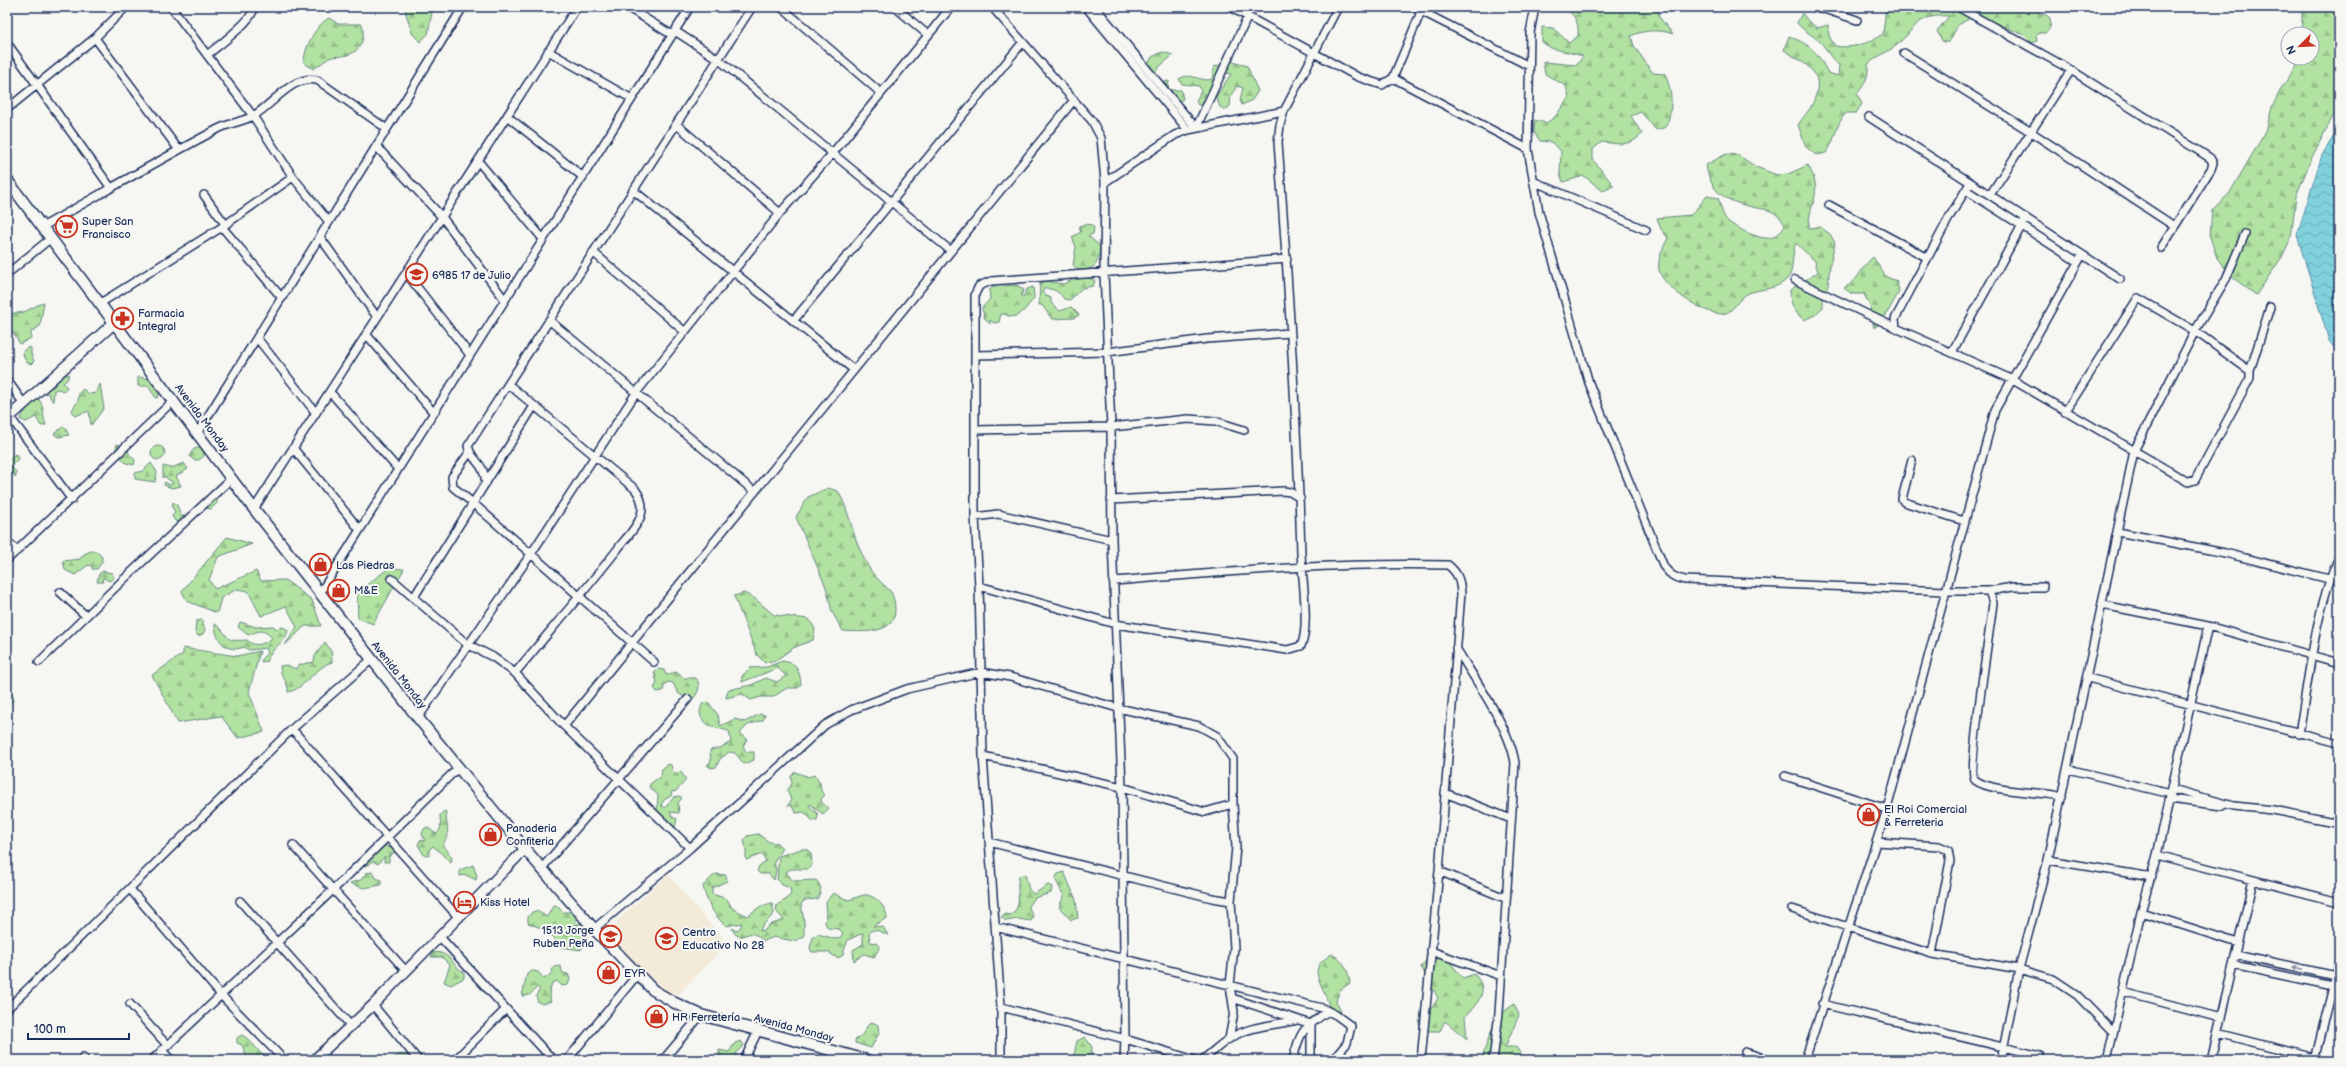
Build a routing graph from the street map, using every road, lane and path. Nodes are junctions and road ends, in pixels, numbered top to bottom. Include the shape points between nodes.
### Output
1 (126, 7) edge
2 (171, 7) edge
3 (254, 7) edge
4 (462, 7) edge
5 (577, 7) edge
6 (627, 7) edge
7 (690, 7) edge
8 (752, 7) edge
9 (781, 7) edge
10 (895, 7) edge
11 (951, 7) edge
12 (992, 7) edge
13 (1086, 7) edge
14 (1095, 7) edge
15 (1230, 7) edge
16 (1338, 7) edge
17 (1413, 7) edge
18 (1535, 7) edge
19 (1818, 7) edge
20 (1958, 7) edge
21 (1422, 9) edge
22 (1248, 16) junction
23 (1857, 20) dead end
24 (674, 33) junction
25 (928, 36) junction
26 (95, 38) junction
27 (1023, 42) junction
28 (7, 43) edge
29 (548, 51) junction
30 (1314, 52) junction
31 (1904, 53) dead end
32 (207, 55) junction
33 (718, 60) junction
34 (1529, 66) junction
35 (2071, 70) junction
36 (1393, 78) junction
37 (38, 85) junction
38 (881, 93) junction
39 (632, 99) junction
40 (1074, 100) junction
41 (7, 109) edge
42 (1284, 110) junction
43 (253, 116) junction
44 (507, 116) junction
45 (1869, 117) dead end
46 (676, 124) junction
47 (1196, 128) junction
48 (386, 129) junction
49 (1188, 130) junction
50 (2031, 132) junction
51 (376, 146) junction
52 (1528, 148) junction
53 (179, 150) junction
54 (832, 154) junction
55 (478, 161) junction
56 (583, 176) junction
57 (293, 177) junction
58 (7, 180) edge
59 (1533, 181) junction
60 (1104, 182) junction
61 (1970, 182) junction
62 (111, 188) junction
63 (633, 190) junction
64 (1966, 190) junction
65 (204, 195) dead end
66 (1990, 196) junction
67 (891, 202) junction
68 (1828, 205) dead end
69 (780, 213) junction
70 (442, 217) junction
71 (2026, 218) junction
72 (329, 222) junction
73 (2022, 225) junction
74 (42, 226) junction
75 (224, 226) junction
76 (2174, 226) junction
77 (1646, 230) dead end
78 (2245, 234) dead end
79 (320, 237) junction
80 (51, 238) junction
81 (544, 239) junction
82 (2161, 248) dead end
83 (951, 251) junction
84 (593, 252) junction
85 (2082, 255) junction
86 (1928, 258) junction
87 (1287, 259) junction
88 (2078, 262) junction
89 (733, 271) junction
90 (406, 273) junction
91 (1104, 273) junction
92 (7, 274) edge
93 (2120, 279) dead end
94 (1795, 280) dead end
95 (282, 298) junction
96 (505, 300) junction
97 (99, 304) junction
98 (2270, 307) dead end
99 (377, 317) junction
100 (549, 320) junction
101 (794, 320) junction
102 (114, 322) junction
103 (1896, 328) junction
104 (2195, 331) junction
105 (685, 332) junction
106 (1290, 333) junction
107 (366, 334) junction
108 (257, 338) junction
109 (1107, 352) junction
110 (1952, 352) junction
111 (470, 355) junction
112 (975, 355) junction
113 (854, 370) junction
114 (2250, 371) junction
115 (2011, 379) junction
116 (7, 380) edge
117 (508, 384) junction
118 (330, 392) junction
119 (636, 393) junction
120 (174, 400) junction
121 (24, 404) junction
122 (534, 406) junction
123 (2065, 412) junction
124 (316, 413) junction
125 (434, 413) junction
126 (9, 418) edge
127 (1112, 427) junction
128 (976, 430) junction
129 (1244, 430) dead end
130 (198, 432) junction
131 (293, 448) junction
132 (2134, 451) junction
133 (469, 453) junction
134 (594, 458) junction
135 (1912, 460) dead end
136 (398, 469) junction
137 (232, 478) junction
138 (486, 483) junction
139 (755, 492) junction
140 (1300, 498) junction
141 (72, 500) junction
142 (1111, 500) junction
143 (474, 504) junction
144 (254, 509) junction
145 (975, 517) junction
146 (1964, 522) junction
147 (360, 530) junction
148 (2118, 532) junction
149 (7, 540) edge
150 (1112, 540) junction
151 (17, 551) junction
152 (531, 554) junction
153 (2339, 558) edge
154 (7, 560) edge
155 (1302, 566) junction
156 (392, 579) dead end
157 (2329, 579) junction
158 (1113, 581) junction
159 (979, 586) junction
160 (2043, 587) dead end
161 (1946, 590) junction
162 (1989, 591) junction
163 (60, 592) dead end
164 (320, 593) junction
165 (579, 596) junction
166 (414, 597) junction
167 (2103, 605) junction
168 (86, 616) junction
169 (1115, 624) junction
170 (2208, 626) junction
171 (632, 643) junction
172 (467, 644) junction
173 (1456, 648) junction
174 (2312, 655) junction
175 (372, 659) junction
176 (39, 662) dead end
177 (654, 662) dead end
178 (2339, 663) edge
179 (981, 672) junction
180 (515, 673) junction
181 (2088, 678) junction
182 (688, 699) dead end
183 (2190, 703) junction
184 (1118, 708) junction
185 (418, 718) junction
186 (564, 726) junction
187 (292, 730) junction
188 (2299, 734) junction
189 (2339, 743) edge
190 (983, 756) junction
191 (459, 767) junction
192 (2068, 769) junction
193 (1785, 776) dead end
194 (619, 777) junction
195 (1122, 787) junction
196 (1445, 793) junction
197 (2171, 794) junction
198 (2062, 796) junction
199 (1233, 804) junction
200 (1888, 810) junction
201 (1511, 820) junction
202 (2339, 823) edge
203 (387, 837) junction
204 (989, 842) junction
205 (1877, 842) junction
206 (293, 845) dead end
207 (690, 848) junction
208 (526, 849) junction
209 (2157, 854) junction
210 (2048, 860) junction
211 (542, 868) junction
212 (1439, 871) junction
213 (1122, 876) junction
214 (2152, 877) junction
215 (2253, 880) junction
216 (130, 889) junction
217 (333, 890) junction
218 (1505, 898) junction
219 (1231, 901) junction
220 (240, 902) dead end
221 (2339, 902) edge
222 (1792, 909) dead end
223 (2141, 912) junction
224 (459, 918) junction
225 (995, 927) junction
226 (1849, 927) junction
227 (594, 929) junction
228 (440, 937) junction
229 (276, 942) junction
230 (2238, 943) junction
231 (1431, 950) junction
232 (1932, 954) junction
233 (2236, 954) junction
234 (1124, 959) junction
235 (2339, 962) edge
236 (2233, 965) junction
237 (2019, 969) junction
238 (406, 971) junction
239 (637, 975) junction
240 (1501, 976) junction
241 (2336, 976) junction
242 (1230, 986) junction
243 (2334, 986) junction
244 (2123, 992) junction
245 (221, 994) junction
246 (1232, 998) junction
247 (130, 1004) dead end
248 (1822, 1004) junction
249 (373, 1005) junction
250 (1001, 1008) junction
251 (7, 1009) edge
252 (505, 1010) junction
253 (1328, 1011) junction
254 (701, 1014) junction
255 (2221, 1018) junction
256 (1297, 1020) junction
257 (1311, 1024) junction
258 (351, 1026) junction
259 (758, 1031) junction
260 (2113, 1032) junction
261 (2217, 1033) junction
262 (1125, 1039) junction
263 (1229, 1039) junction
264 (167, 1044) junction
265 (2004, 1048) junction
266 (162, 1050) junction
267 (1745, 1052) dead end
268 (2041, 1056) dead end
269 (851, 1058) edge
270 (2315, 1059) edge
271 (152, 1060) edge
272 (171, 1060) edge
273 (284, 1060) edge
274 (314, 1060) edge
275 (418, 1060) edge
276 (455, 1060) edge
277 (552, 1060) edge
278 (567, 1060) edge
279 (663, 1060) edge
280 (744, 1060) edge
281 (867, 1060) edge
282 (1001, 1060) edge
283 (1124, 1060) edge
284 (1195, 1060) edge
285 (1202, 1060) edge
286 (1294, 1060) edge
287 (1311, 1060) edge
288 (1333, 1060) edge
289 (1421, 1060) edge
290 (1493, 1060) edge
291 (1769, 1060) edge
292 (1805, 1060) edge
293 (2001, 1060) edge
294 (2107, 1060) edge
295 (2211, 1060) edge

1 - 26 street
2 - 32 street
3 - 32 street via 249,19
4 - 48 street
5 - 29 street
6 - 24 street
7 - 24 street
8 - 33 street
9 - 38 street
10 - 25 street
11 - 25 street
12 - 27 street
13 - 49 street
14 - 47 street
15 - 22 street
16 - 30 street
17 - 21 street
18 - 34 street via 1530,33
19 - 23 street
20 - 35 street
21 - 34 street
21 - 36 street
22 - 30 street
22 - 47 street
24 - 33 street
24 - 39 street
25 - 38 street
26 - 37 street
26 - 53 street
27 - 40 street
27 - 67 street
28 - 37 street
29 - 39 street
29 - 44 street
30 - 36 street via 1358,77 1382,85
30 - 42 street
31 - 50 street
32 - 43 street
33 - 46 street
33 - 54 street
34 - 52 street
35 - 50 street
35 - 76 street via 2210,158 2213,163 2211,169
36 - 52 street
37 - 41 street
37 - 62 street
38 - 54 street
39 - 56 street
40 - 60 street via 1092,121 1101,138
40 - 83 street
42 - 47 street
42 - 87 street via 1278,142
43 - 48 street via 296,83 308,78 316,80
43 - 53 street via 221,128
43 - 57 street
44 - 55 street
44 - 56 street
45 - 61 street
46 - 63 street
46 - 69 street
47 - 49 street
48 - 51 street
49 - 60 street via 1175,135
50 - 66 street
50 - 76 street
51 - 70 street
51 - 72 street
52 - 59 street
53 - 62 street
54 - 67 street
54 - 69 street
55 - 70 street
55 - 81 street
56 - 81 street
57 - 72 street
57 - 75 street
58 - 74 main road, Avenida Monday
59 - 77 street
59 - 161 street via 1539,212 1589,383 1669,573 1675,578 1693,580
60 - 91 street
61 - 64 street
61 - 66 street
62 - 74 street
63 - 84 street
63 - 89 street
64 - 73 street
64 - 86 street
65 - 75 street
66 - 71 street
67 - 83 street
67 - 101 street
68 - 86 street
69 - 89 street
70 - 90 street
70 - 96 street
71 - 73 street
71 - 85 street
72 - 79 street
73 - 88 street
73 - 110 street
74 - 80 main road, Avenida Monday
75 - 95 street
75 - 97 street
76 - 82 street
78 - 104 street via 2226,279
79 - 95 street
79 - 99 street
80 - 92 street
80 - 97 main road, Avenida Monday
81 - 96 street
83 - 113 street
84 - 100 street
84 - 105 street
85 - 88 street
85 - 93 street
86 - 103 street via 1895,319
87 - 91 street
87 - 106 street
88 - 115 street
89 - 101 street
89 - 105 street
90 - 99 street
90 - 111 street
91 - 109 street
91 - 112 street via 991,281 979,286 974,305
94 - 103 street
95 - 108 street
96 - 111 street
97 - 102 main road, Avenida Monday
98 - 114 street
99 - 107 street
100 - 117 street
100 - 119 street
101 - 113 street
102 - 120 main road, Avenida Monday
102 - 121 main road
103 - 110 street
104 - 114 street
104 - 123 street via 2138,298
104 - 132 street
105 - 119 street
106 - 109 street via 1199,340
106 - 140 street
107 - 118 street
107 - 125 street
108 - 124 street
108 - 130 street
109 - 112 street
109 - 127 street
110 - 115 street
111 - 125 street
112 - 128 street
113 - 139 street
114 - 132 street via 2250,378 2195,480 2188,482
115 - 123 street
115 - 146 street via 1995,410
116 - 121 street
117 - 122 street
117 - 133 street via 468,446
118 - 124 street
118 - 136 street
119 - 134 street
119 - 139 street
120 - 130 main road, Avenida Monday
120 - 141 street
121 - 126 main road
122 - 134 street
122 - 138 street
123 - 132 street
124 - 131 street
125 - 136 street
126 - 141 street
127 - 128 street
127 - 129 street via 1188,418 1215,421
127 - 142 street
128 - 145 street
130 - 137 main road, Avenida Monday
131 - 144 street
131 - 147 street
132 - 148 street
133 - 138 street via 481,464
133 - 143 street via 452,477 451,483 452,487
134 - 152 street
134 - 165 street via 635,489 640,496 642,511 631,531
135 - 146 street via 1902,499 1904,502
136 - 147 street
137 - 144 main road, Avenida Monday
137 - 168 street
138 - 143 street
139 - 171 street
140 - 142 street via 1283,491
140 - 155 street
141 - 151 street
142 - 150 street
143 - 152 street
143 - 166 street
144 - 164 main road, Avenida Monday
145 - 150 street via 998,514
145 - 159 street
146 - 161 street
147 - 164 street
148 - 157 street via 2225,553
148 - 167 street
149 - 151 street
150 - 158 street
151 - 154 street
152 - 165 street
152 - 172 street
153 - 157 street
155 - 158 street
155 - 169 street via 1304,640 1301,646 1295,649 1287,650
155 - 173 street via 1448,564 1455,570 1460,582
156 - 166 street
157 - 174 street
158 - 169 street
159 - 169 street
159 - 179 street
160 - 162 street via 2014,587
161 - 162 street
161 - 200 street
162 - 198 street via 1993,603 1973,747 1972,775 1976,781 2001,788
163 - 168 street
164 - 175 main road, Avenida Monday
165 - 171 street
165 - 180 street
166 - 172 street
167 - 170 street
167 - 181 street
168 - 176 street
169 - 184 street
170 - 174 street
170 - 183 street
171 - 177 street
171 - 186 street
172 - 180 street via 493,657
172 - 185 street
173 - 196 street
173 - 201 street via 1513,749 1515,763
174 - 178 street
174 - 188 street
175 - 185 main road, Avenida Monday
175 - 187 street
179 - 184 street via 1010,677
179 - 190 street
179 - 207 street via 907,689 851,710 825,725
180 - 186 street
181 - 183 street
181 - 192 street
182 - 194 street
183 - 188 street
183 - 197 street
184 - 195 street
184 - 199 street via 1199,726 1217,736 1233,759
185 - 191 main road, Avenida Monday
186 - 194 street
187 - 203 street
187 - 216 street
188 - 189 street
190 - 195 street
190 - 204 street
191 - 203 street
191 - 208 main road, Avenida Monday
192 - 197 street
192 - 198 street
193 - 200 street
194 - 207 street
194 - 211 street
195 - 199 street via 1205,812
195 - 213 street
196 - 201 street
196 - 212 street
197 - 202 street via 2228,807 2273,810
197 - 209 street
198 - 210 street
199 - 219 street via 1236,846
200 - 205 street
201 - 218 street
203 - 217 street
203 - 224 street
204 - 213 street
204 - 225 street
205 - 226 street
205 - 232 street via 1939,846 1948,850 1950,861
206 - 217 street
207 - 227 street
208 - 211 main road, Avenida Monday
208 - 224 street
209 - 214 street
209 - 215 street
210 - 214 street
210 - 237 street
211 - 227 main road, Avenida Monday
212 - 218 street
212 - 231 street
213 - 219 street
213 - 234 street
214 - 223 street
215 - 221 street
215 - 230 street
216 - 245 street
216 - 251 street
217 - 229 street
217 - 238 street
218 - 240 street
219 - 242 street via 1234,948
220 - 229 street
222 - 226 street
223 - 230 street
223 - 244 street
224 - 228 street
225 - 234 street
225 - 250 street
226 - 232 street
226 - 248 street
227 - 239 main road, Avenida Monday
228 - 238 street
228 - 252 street
229 - 245 street
229 - 258 street
230 - 233 street
231 - 240 street
231 - 289 street
232 - 237 street
233 - 236 street
241 -> 233 street
234 - 242 street
234 - 262 street
235 - 241 street
236 - 243 street
236 - 255 street
237 - 260 street via 2053,979 2078,995
237 - 265 street
238 - 249 street
239 - 254 main road, Avenida Monday via 653,990
239 - 278 street
240 - 290 street
241 - 243 street
242 - 246 street
242 - 253 street
243 - 270 street
244 - 255 street
244 - 260 street
245 - 264 street
245 - 273 street
246 - 256 street
246 - 263 street via 1234,1012
247 - 264 street
248 - 265 street
248 - 292 street
249 - 258 street
249 - 275 street
250 - 262 street
250 - 282 street
252 - 276 street
252 - 277 street
253 - 257 street
253 - 288 street via 1351,1026 1347,1043
254 - 259 main road, Avenida Monday
254 - 279 street
255 - 261 street
256 - 257 street
256 - 263 street via 1257,1028
257 - 286 street via 1298,1037
257 - 287 street
258 - 274 street
259 - 269 main road, Avenida Monday
259 - 280 street
260 - 294 street
261 - 270 street
261 - 295 street
262 - 283 street
262 - 284 street
263 - 285 street
264 - 266 street
265 - 268 street
265 - 293 street
266 - 271 street
266 - 272 street
267 - 291 street
269 - 281 main road, Avenida Monday

